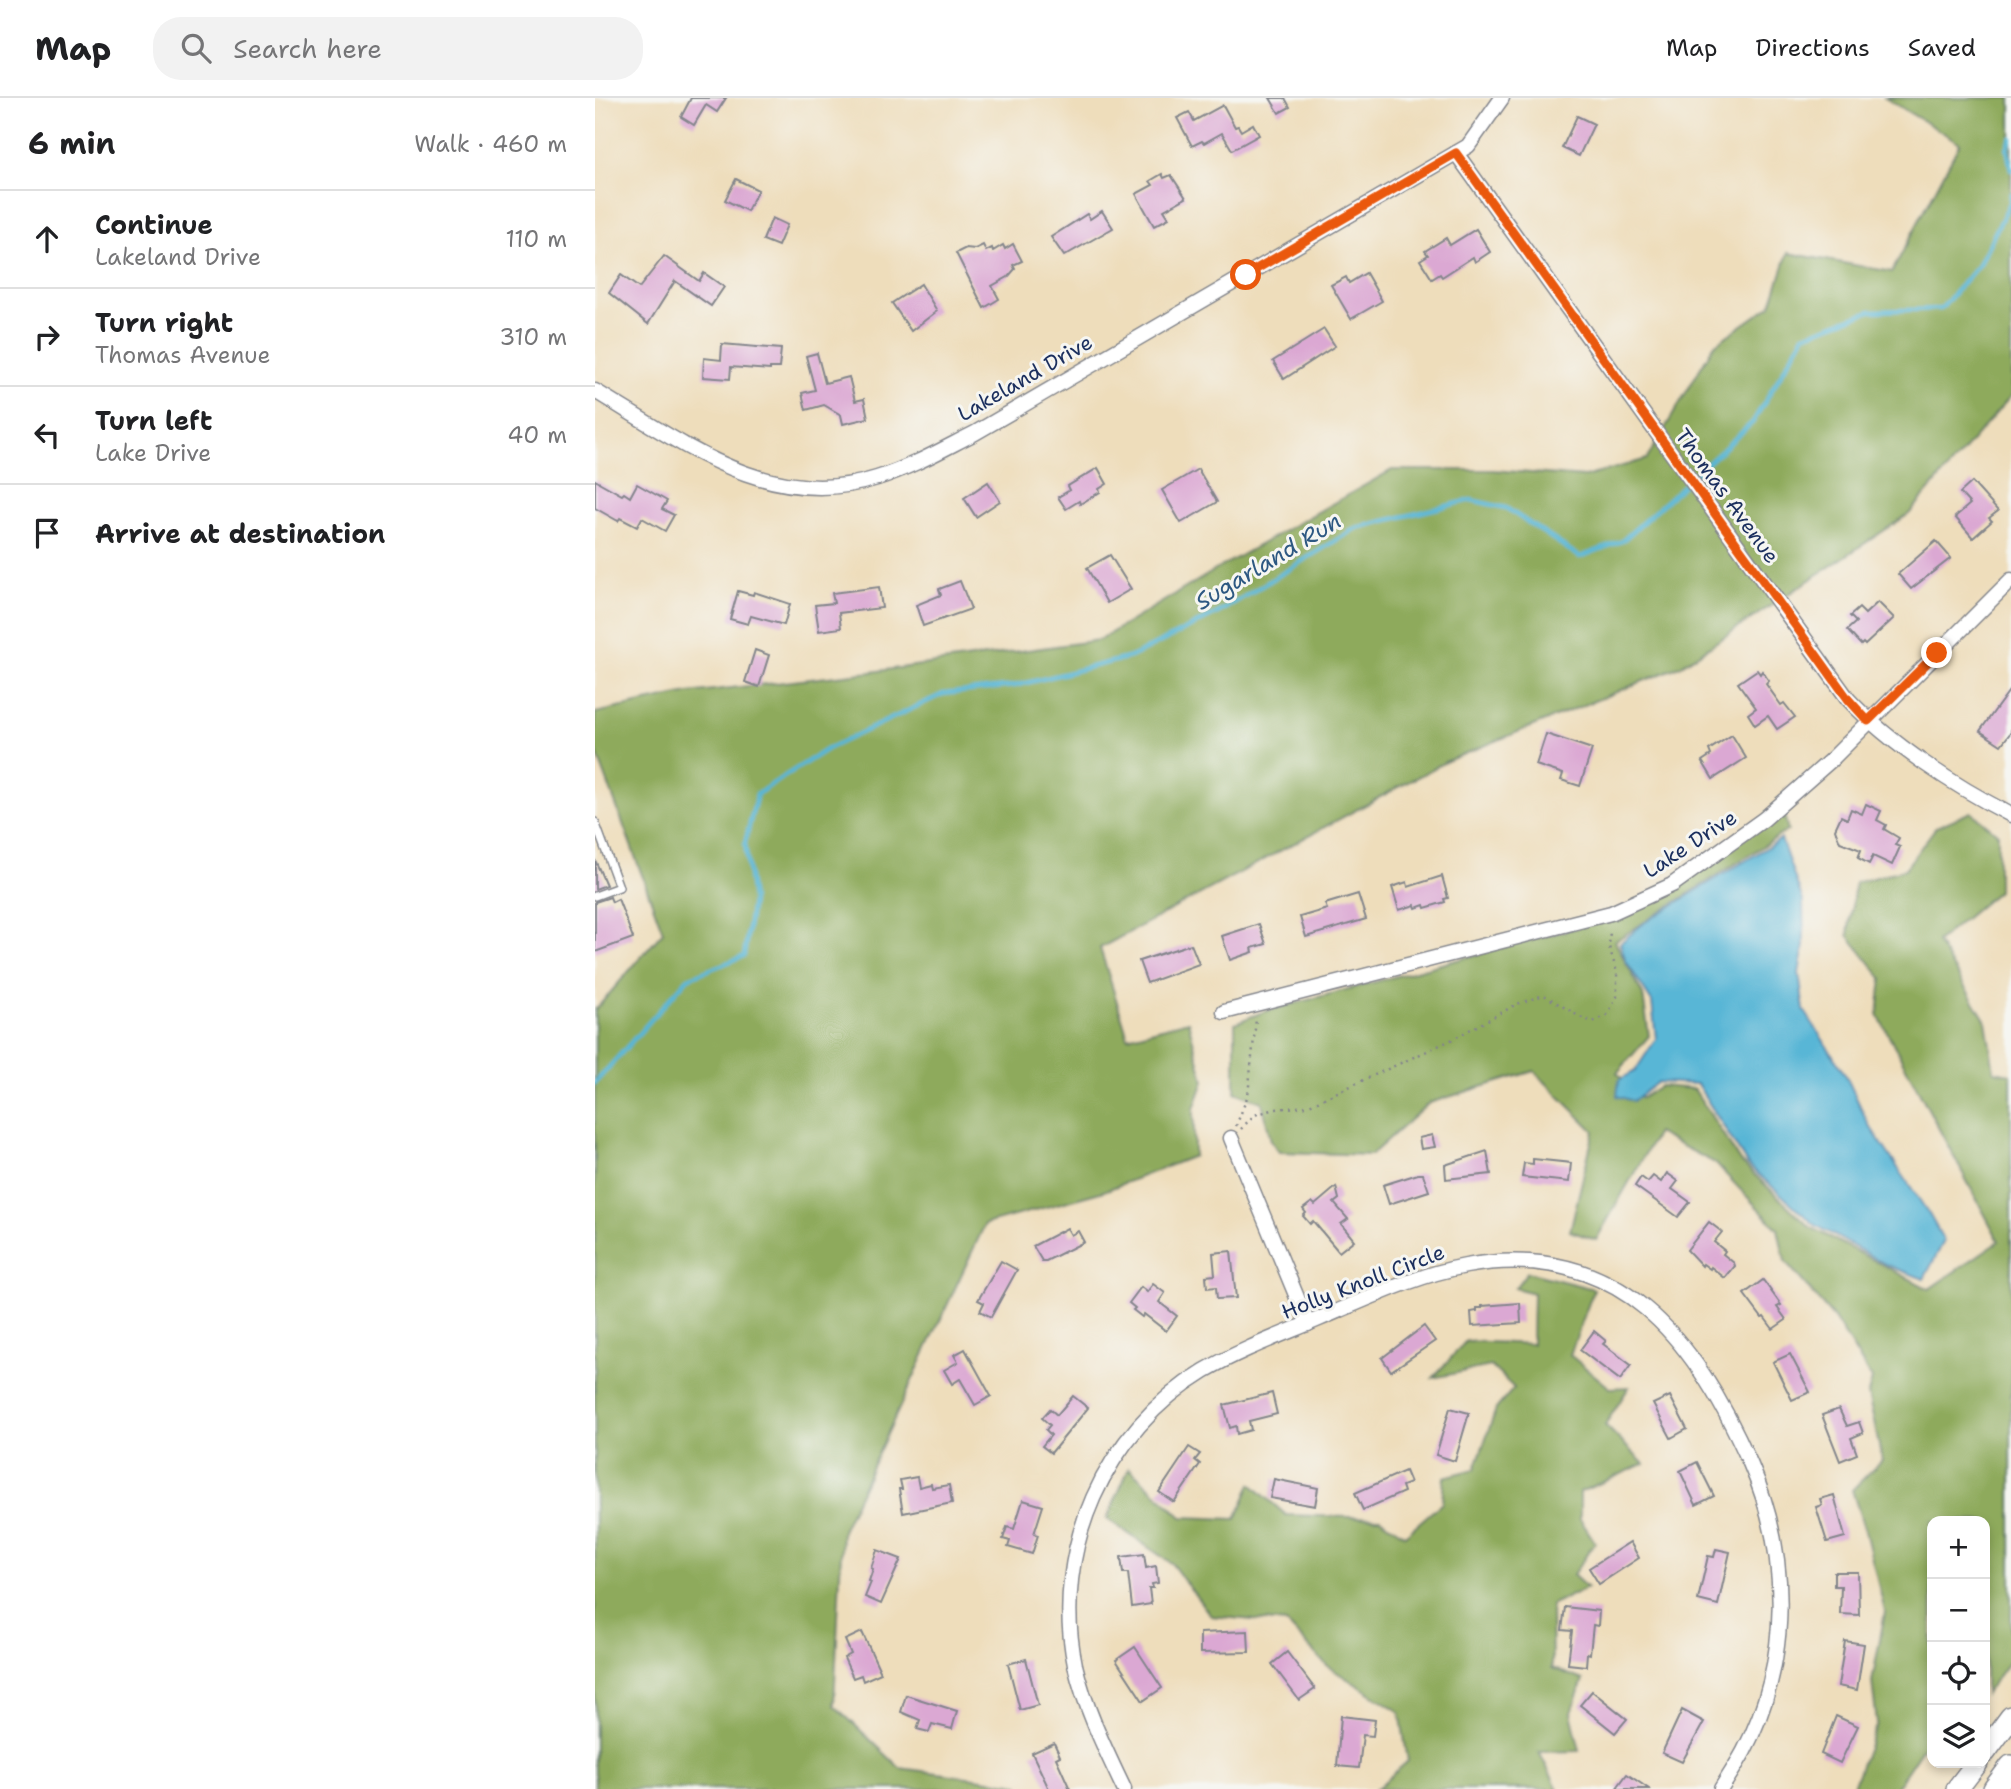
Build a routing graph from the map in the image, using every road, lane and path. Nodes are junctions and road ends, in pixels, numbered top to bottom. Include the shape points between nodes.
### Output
1 (1502, 98) edge
2 (1456, 153) junction
3 (595, 391) edge
4 (2011, 580) edge
5 (1868, 721) junction
6 (2011, 815) edge
7 (595, 822) edge
8 (598, 841) edge
9 (595, 896) edge
10 (1611, 913) junction
11 (1254, 1004) junction
12 (1224, 1012) dead end
13 (1231, 1138) junction
14 (1308, 1324) junction
15 (2011, 1717) edge
16 (1990, 1745) edge
17 (2011, 1766) edge
18 (1973, 1768) edge
19 (1124, 1789) edge
20 (1721, 1789) edge
21 (1957, 1789) edge
22 (1994, 1789) edge

1 - 2 street, Lakeland Drive via 1468,146
2 - 3 street, Lakeland Drive via 975,433 910,466 867,481 817,488 753,477 691,448
2 - 5 street, Thomas Avenue
4 - 5 street, Lake Drive
5 - 6 street, Thomas Avenue
5 - 10 street, Lake Drive via 1764,820 1672,885
7 - 8 lane
8 - 9 lane via 619,887
10 - 11 street, Lake Drive
10 - 13 path via 1609,947 1617,972 1617,997 1607,1015 1593,1022 1544,995 1307,1107 1254,1115
11 - 12 street, Lake Drive
11 - 13 path via 1257,1014 1248,1095
13 - 14 street
14 - 19 street, Holly Knoll Circle via 1231,1357 1176,1391 1124,1444 1088,1507 1073,1563 1073,1650 1082,1693
14 - 20 street, Holly Knoll Circle via 1434,1274 1512,1262 1555,1266 1620,1290 1683,1345 1720,1400 1758,1481 1770,1516 1780,1575 1776,1649 1767,1692 1745,1750
15 - 16 main road
17 - 22 main road
18 - 21 main road

